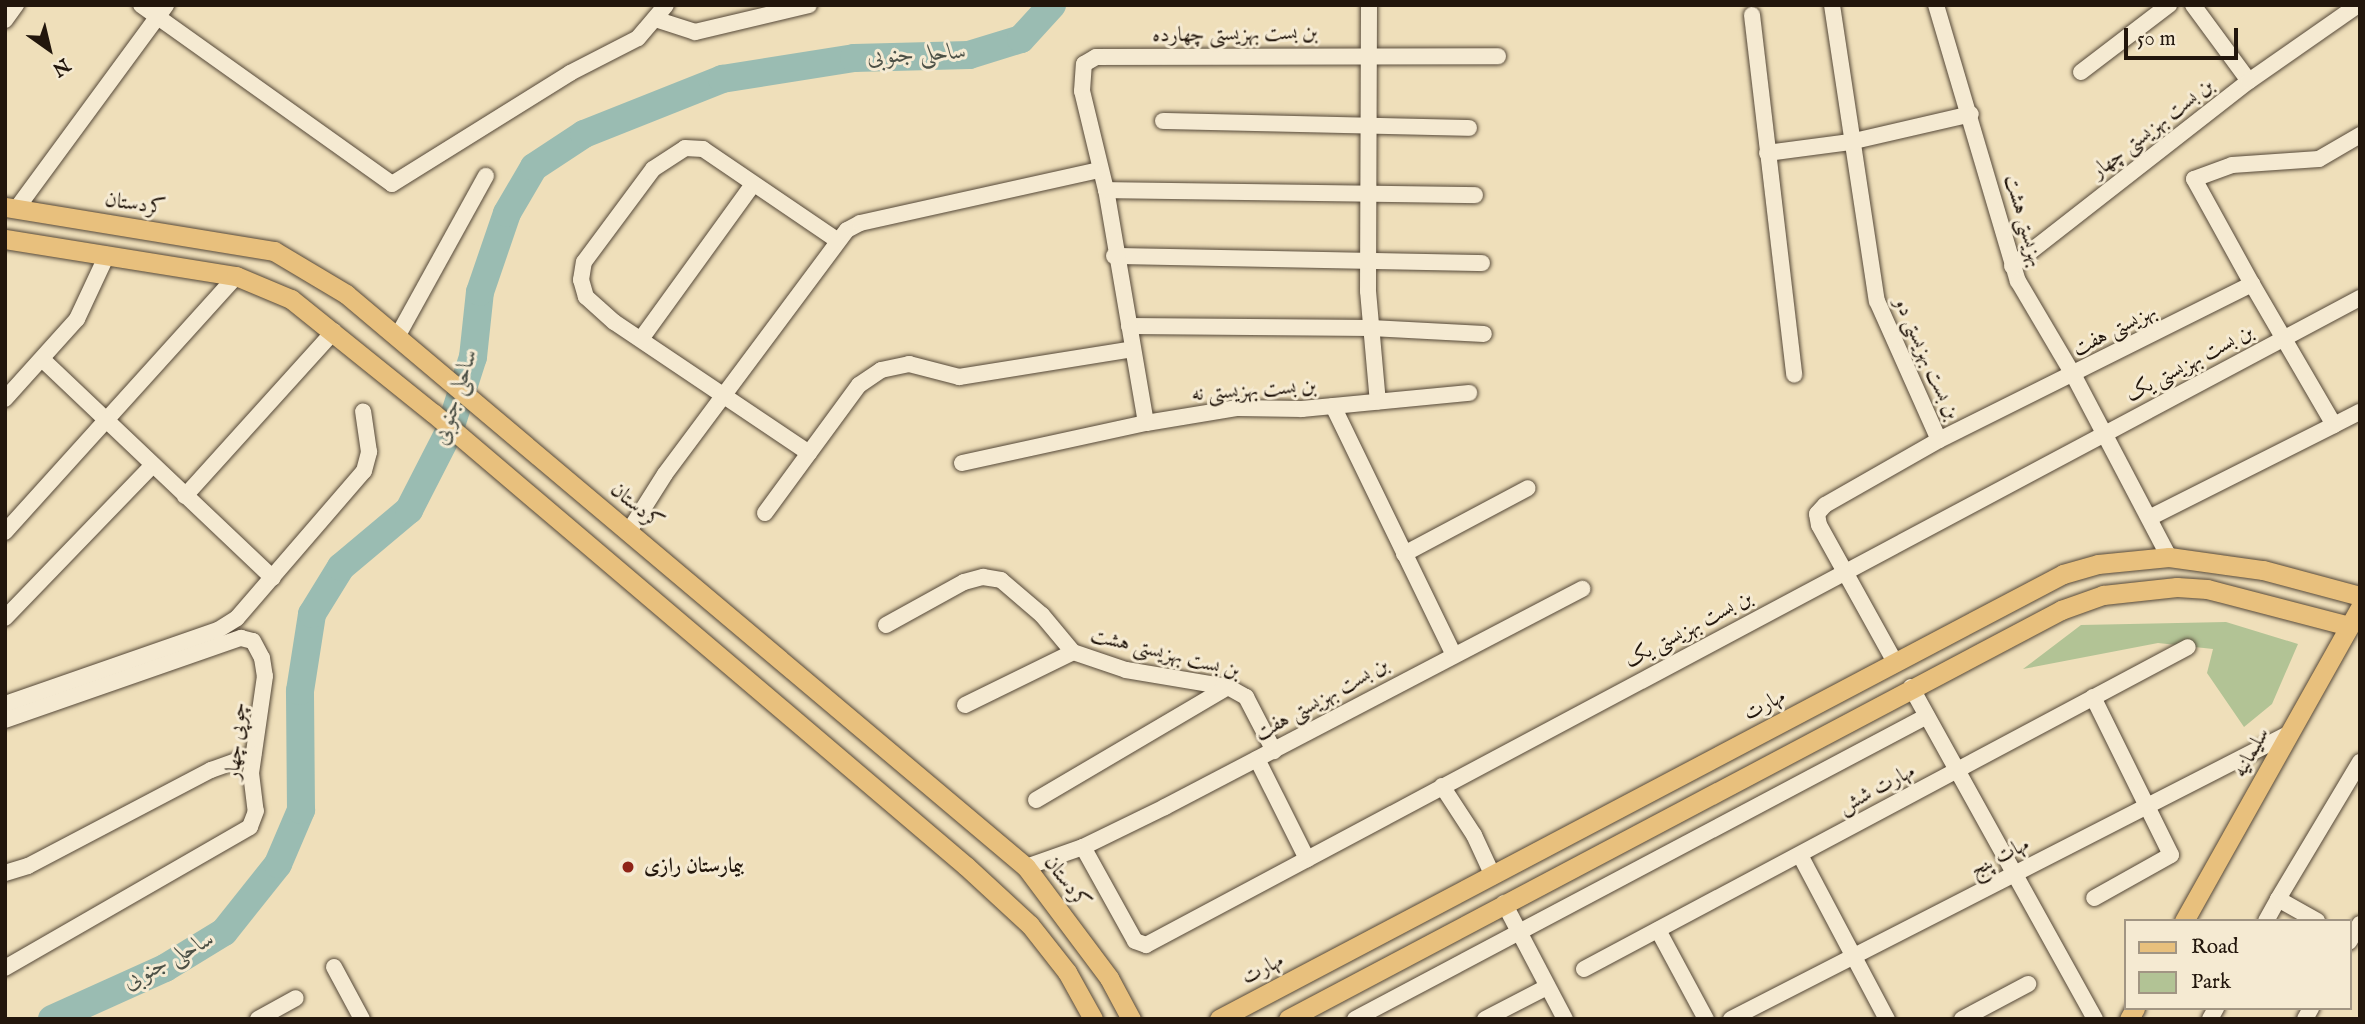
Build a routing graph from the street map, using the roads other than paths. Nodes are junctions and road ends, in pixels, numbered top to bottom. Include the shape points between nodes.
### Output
1 (16, 5) edge
2 (141, 5) edge
3 (666, 5) edge
4 (809, 5) edge
5 (1369, 5) edge
6 (1832, 5) edge
7 (1936, 5) edge
8 (2169, 5) edge
9 (2193, 5) edge
10 (2358, 5) edge
11 (162, 11) edge
12 (1752, 15) dead end
13 (655, 19) junction
14 (5, 20) edge
15 (1369, 54) junction
16 (1498, 56) dead end
17 (2081, 72) dead end
18 (2249, 80) junction
19 (1971, 114) junction
20 (1163, 121) dead end
21 (1369, 126) junction
22 (1469, 128) dead end
23 (2360, 135) edge
24 (1850, 142) junction
25 (1767, 153) junction
26 (1099, 170) junction
27 (486, 176) dead end
28 (753, 184) junction
29 (1106, 190) junction
30 (1368, 195) junction
31 (1475, 195) dead end
32 (11, 208) edge
33 (8, 239) edge
34 (837, 240) junction
35 (107, 255) junction
36 (1114, 256) junction
37 (1368, 261) junction
38 (1482, 262) dead end
39 (2012, 266) junction
40 (236, 276) junction
41 (2252, 284) junction
42 (2360, 298) edge
43 (1129, 326) junction
44 (1371, 328) junction
45 (334, 331) junction
46 (1484, 334) dead end
47 (397, 337) junction
48 (641, 339) junction
49 (2282, 339) junction
50 (1133, 349) junction
51 (42, 359) junction
52 (1794, 375) dead end
53 (2074, 376) junction
54 (1469, 393) dead end
55 (723, 396) junction
56 (5, 399) edge
57 (1378, 402) junction
58 (1333, 406) junction
59 (363, 411) dead end
60 (2360, 412) edge
61 (105, 422) junction
62 (1146, 422) junction
63 (2334, 425) junction
64 (2105, 434) junction
65 (1939, 440) junction
66 (809, 453) junction
67 (962, 463) dead end
68 (152, 466) junction
69 (1528, 488) dead end
70 (185, 496) junction
71 (765, 513) dead end
72 (2149, 518) junction
73 (629, 531) junction
74 (5, 532) edge
75 (1404, 555) junction
76 (2169, 556) junction
77 (1844, 572) junction
78 (273, 578) junction
79 (1582, 589) dead end
80 (2360, 596) edge
81 (2360, 607) edge
82 (5, 618) edge
83 (886, 625) dead end
84 (2354, 629) edge
85 (2188, 647) dead end
86 (1073, 652) junction
87 (1454, 655) junction
88 (1895, 662) junction
89 (1228, 687) junction
90 (1911, 687) junction
91 (2093, 696) junction
92 (5, 704) edge
93 (965, 705) dead end
94 (1927, 716) junction
95 (5, 720) edge
96 (2288, 734) junction
97 (1274, 751) junction
98 (253, 755) junction
99 (1257, 760) junction
100 (2360, 762) edge
101 (1957, 771) junction
102 (1442, 786) junction
103 (1036, 800) dead end
104 (2147, 806) junction
105 (1083, 848) junction
106 (1800, 855) junction
107 (1307, 859) junction
108 (1026, 867) junction
109 (5, 873) edge
110 (2014, 874) junction
111 (1493, 876) junction
112 (2094, 898) dead end
113 (2278, 899) junction
114 (1504, 903) junction
115 (2185, 919) edge
116 (2267, 919) edge
117 (2313, 919) edge
118 (2360, 924) edge
119 (1518, 929) junction
120 (1658, 930) junction
121 (2352, 941) edge
122 (1853, 956) junction
123 (334, 967) dead end
124 (5, 968) edge
125 (1584, 969) dead end
126 (2028, 984) dead end
127 (1547, 987) junction
128 (296, 998) dead end
129 (258, 1019) edge
130 (362, 1019) edge
131 (1093, 1019) edge
132 (1131, 1019) edge
133 (1219, 1019) edge
134 (1288, 1019) edge
135 (1355, 1019) edge
136 (1485, 1019) edge
137 (1564, 1019) edge
138 (1706, 1019) edge
139 (1731, 1019) edge
140 (1887, 1019) edge
141 (1962, 1019) edge
142 (2095, 1019) edge

1 - 14 street
2 - 11 street
3 - 13 street
4 - 13 street via 695,32
5 - 15 street
6 - 24 street, بن بست بهزیستی دو
7 - 19 street, بهزیستی هشت
8 - 17 street
9 - 18 street
10 - 18 street, بن بست بهزیستی چهار
11 - 13 street via 392,184 570,73 628,45
11 - 32 street
12 - 25 street
15 - 16 street, بن بست بهزیستی چهارده
15 - 21 street
15 - 26 street, بن بست بهزیستی چهارده via 1090,59 1082,67 1081,80
18 - 39 street, بن بست بهزیستی چهار
19 - 24 street
19 - 39 street, بهزیستی هشت
20 - 21 street
21 - 22 street
21 - 30 street
23 - 41 street via 2319,159 2232,165 2194,179
24 - 25 street
24 - 65 street, بن بست بهزیستی دو via 1877,301
25 - 52 street
26 - 29 street
26 - 34 street via 860,223
27 - 47 street
28 - 34 street
28 - 48 street
28 - 48 street via 703,149 685,148 653,169 584,262 581,279 586,297
29 - 30 street
29 - 36 street
30 - 31 street
30 - 37 street
32 - 33 main road
32 - 47 main road, کردستان via 274,251 346,294
33 - 35 main road
34 - 55 street
35 - 40 main road
35 - 51 street via 77,319
36 - 37 street
36 - 43 street
37 - 38 street
37 - 44 street
39 - 53 street, بهزیستی هشت
40 - 45 main road via 291,299
40 - 61 street
41 - 49 street
41 - 53 street, بهزیستی هفت
42 - 49 street, بن بست بهزیستی یک
43 - 44 street
43 - 50 street
44 - 46 street
44 - 57 street
45 - 70 street
45 - 131 main road via 1030,925 1067,972
47 - 73 main road, کردستان
48 - 55 street
49 - 63 street
49 - 64 street, بن بست بهزیستی یک
50 - 62 street
50 - 66 street via 959,377 909,364 881,370 859,385
51 - 56 street
51 - 61 street
53 - 64 street, بهزیستی هشت
53 - 65 street, بهزیستی هفت
54 - 57 street, بن بست بهزیستی نه
55 - 66 street
55 - 73 street
57 - 58 street, بن بست بهزیستی نه
58 - 62 street, بن بست بهزیستی نه via 1238,408
58 - 75 street
59 - 78 street via 369,453 364,471
60 - 63 street
61 - 68 street
61 - 74 street
62 - 67 street, بن بست بهزیستی نه
63 - 72 street
64 - 72 street, بهزیستی هشت
64 - 77 street, بن بست بهزیستی یک
65 - 77 street, بن بست بهزیستی دو via 1825,505 1817,514
66 - 71 street
68 - 70 street
68 - 82 street
69 - 75 street
70 - 78 street
72 - 76 street, بهزیستی هشت
73 - 108 main road, کردستان
75 - 87 street
76 - 80 main road, مهارت via 2263,570
76 - 88 main road, مهارت via 2098,564 2063,574
77 - 88 street
77 - 102 street, بن بست بهزیستی یک
78 - 92 street via 237,618 218,630
79 - 87 street, بن بست بهزیستی هفت
81 - 84 main road, سلیمانیه
83 - 86 street, بن بست بهزیستی هشت via 983,577 1001,580 1041,615
84 - 90 main road via 2207,589 2144,589 2103,595 2061,610
84 - 96 main road, سلیمانیه
85 - 91 street, مهارت شش
86 - 89 street, بن بست بهزیستی هشت via 1126,670
86 - 93 street
87 - 97 street, بن بست بهزیستی هفت
88 - 90 main road
88 - 111 main road, مهارت
89 - 97 street, بن بست بهزیستی هشت via 1246,697 1258,713
89 - 103 street
90 - 94 street
90 - 114 main road
91 - 101 street, مهارت شش
91 - 104 street
94 - 101 street
94 - 119 street
95 - 98 street, چوپی چهار via 248,638 258,647 265,676
96 - 104 street, مهات پنج
96 - 115 main road, سلیمانیه
97 - 99 street, بن بست بهزیستی هفت
98 - 109 street via 211,770 28,866
98 - 124 street, چوپی چهار via 256,811 250,827
99 - 105 street, بن بست بهزیستی هفت
99 - 107 street
100 - 113 street
101 - 106 street, مهارت شش
101 - 110 street
102 - 107 street, بن بست بهزیستی یک
102 - 111 street via 1474,835
104 - 110 street, مهات پنج
104 - 112 street via 2170,850 2167,858
105 - 107 street, بن بست بهزیستی یک via 1142,946
105 - 108 street, بن بست بهزیستی هفت
106 - 120 street, مهارت شش
106 - 122 street
108 - 132 main road, کردستان via 1109,978
110 - 122 street, مهات پنج
110 - 142 street
111 - 114 main road
111 - 133 main road, مهارت
113 - 116 street
113 - 117 street
114 - 119 street
114 - 134 main road
118 - 121 street
119 - 127 street
119 - 135 street
120 - 125 street, مهارت شش
120 - 138 street
122 - 139 street, مهات پنج
122 - 140 street
123 - 130 street
126 - 141 street
127 - 136 street
127 - 137 street
128 - 129 street

